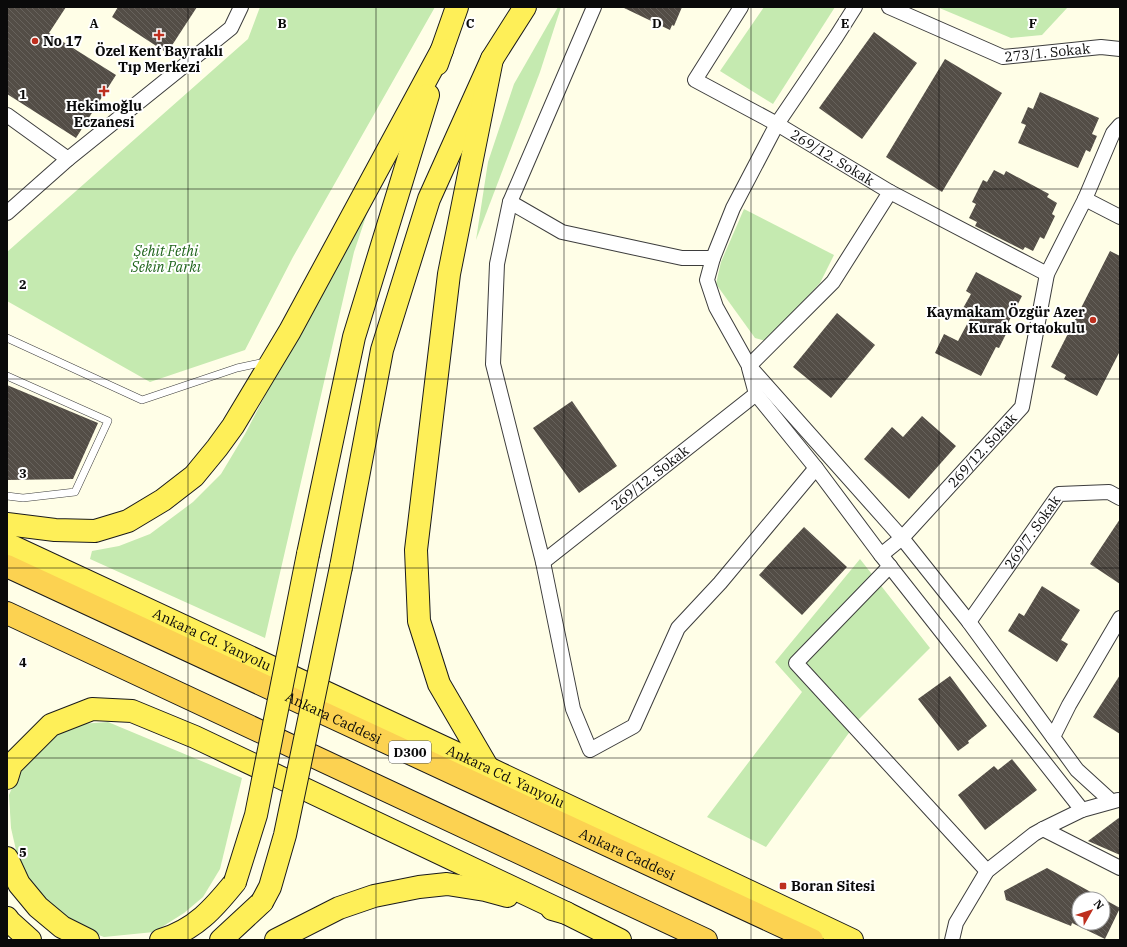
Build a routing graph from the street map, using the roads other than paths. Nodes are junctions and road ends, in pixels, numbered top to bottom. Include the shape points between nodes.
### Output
1 (241, 7) edge
2 (457, 7) edge
3 (525, 7) edge
4 (594, 7) edge
5 (741, 7) edge
6 (855, 7) edge
7 (889, 7) edge
8 (1120, 49) edge
9 (442, 50) junction
10 (492, 59) junction
11 (7, 115) edge
12 (777, 124) junction
13 (1120, 125) edge
14 (68, 160) junction
15 (890, 192) junction
16 (1085, 199) junction
17 (510, 202) junction
18 (7, 213) edge
19 (1120, 217) edge
20 (712, 258) junction
21 (1047, 274) junction
22 (7, 338) edge
23 (272, 361) junction
24 (749, 366) junction
25 (7, 376) edge
26 (756, 394) junction
27 (816, 468) junction
28 (7, 496) edge
29 (1120, 498) edge
30 (7, 524) edge
31 (902, 538) junction
32 (7, 544) edge
33 (886, 560) junction
34 (543, 562) junction
35 (7, 566) edge
36 (7, 614) edge
37 (1120, 618) edge
38 (969, 622) junction
39 (1053, 737) junction
40 (488, 768) junction
41 (7, 778) edge
42 (1116, 800) edge
43 (1082, 810) junction
44 (1043, 829) junction
45 (7, 858) edge
46 (1120, 868) edge
47 (987, 871) junction
48 (566, 913) junction
49 (7, 918) edge
50 (30, 940) edge
51 (88, 940) edge
52 (161, 940) edge
53 (222, 940) edge
54 (276, 940) edge
55 (620, 940) edge
56 (706, 940) edge
57 (812, 940) edge
58 (852, 940) edge
59 (952, 940) edge

1 - 14 street via 231,28
2 - 9 main road
3 - 10 main road
4 - 17 street
5 - 12 street, 269/12. Sokak via 695,80
6 - 12 street
7 - 8 street, 273/1. Sokak via 1003,57 1101,47
9 - 23 main road
9 - 52 main road, bridge via 354,337 256,815 235,882 214,908 195,924
10 - 40 main road via 449,274 416,550 419,621 439,684
10 - 53 main road, bridge via 428,199 382,350 341,567 285,835 270,887 262,902
11 - 14 street
12 - 15 street, 269/12. Sokak
12 - 20 street via 733,208
13 - 16 street, 269/12. Sokak via 1113,133
14 - 18 street
15 - 21 street, 269/12. Sokak
15 - 24 street via 833,282
16 - 19 street
16 - 21 street, 269/12. Sokak
17 - 20 street via 562,232 682,258
17 - 34 street via 497,264 493,364
20 - 24 street via 707,280 716,307
21 - 31 street, 269/12. Sokak via 1022,407
22 - 23 lane via 142,400 237,368
23 - 30 main road via 218,448 194,476 163,500 128,521 95,531 55,530
24 - 26 street
24 - 31 street
25 - 28 lane via 108,422 75,492 23,498
26 - 27 street
26 - 34 street, 269/12. Sokak
27 - 33 street
27 - 34 street via 678,628 634,726 590,750 573,709
29 - 38 street, 269/7. Sokak via 1109,492 1059,494
31 - 33 street, 269/12. Sokak
31 - 38 street
32 - 40 main road, Ankara Cd. Yanyolu
33 - 43 street
33 - 47 street, 269/12. Sokak via 796,663
35 - 57 highway, Ankara Caddesi / D300
36 - 56 highway
37 - 39 street
38 - 39 street
39 - 42 street via 1077,770
40 - 58 main road, Ankara Cd. Yanyolu
41 - 48 main road via 11,765 51,725 92,709 132,711 195,737
42 - 43 street
43 - 44 street
44 - 46 street
44 - 47 street
45 - 51 main road via 19,884 38,907 62,927
47 - 59 street via 956,923
48 - 54 main road via 485,890 447,884 374,896 346,906
48 - 55 main road
49 - 50 main road

